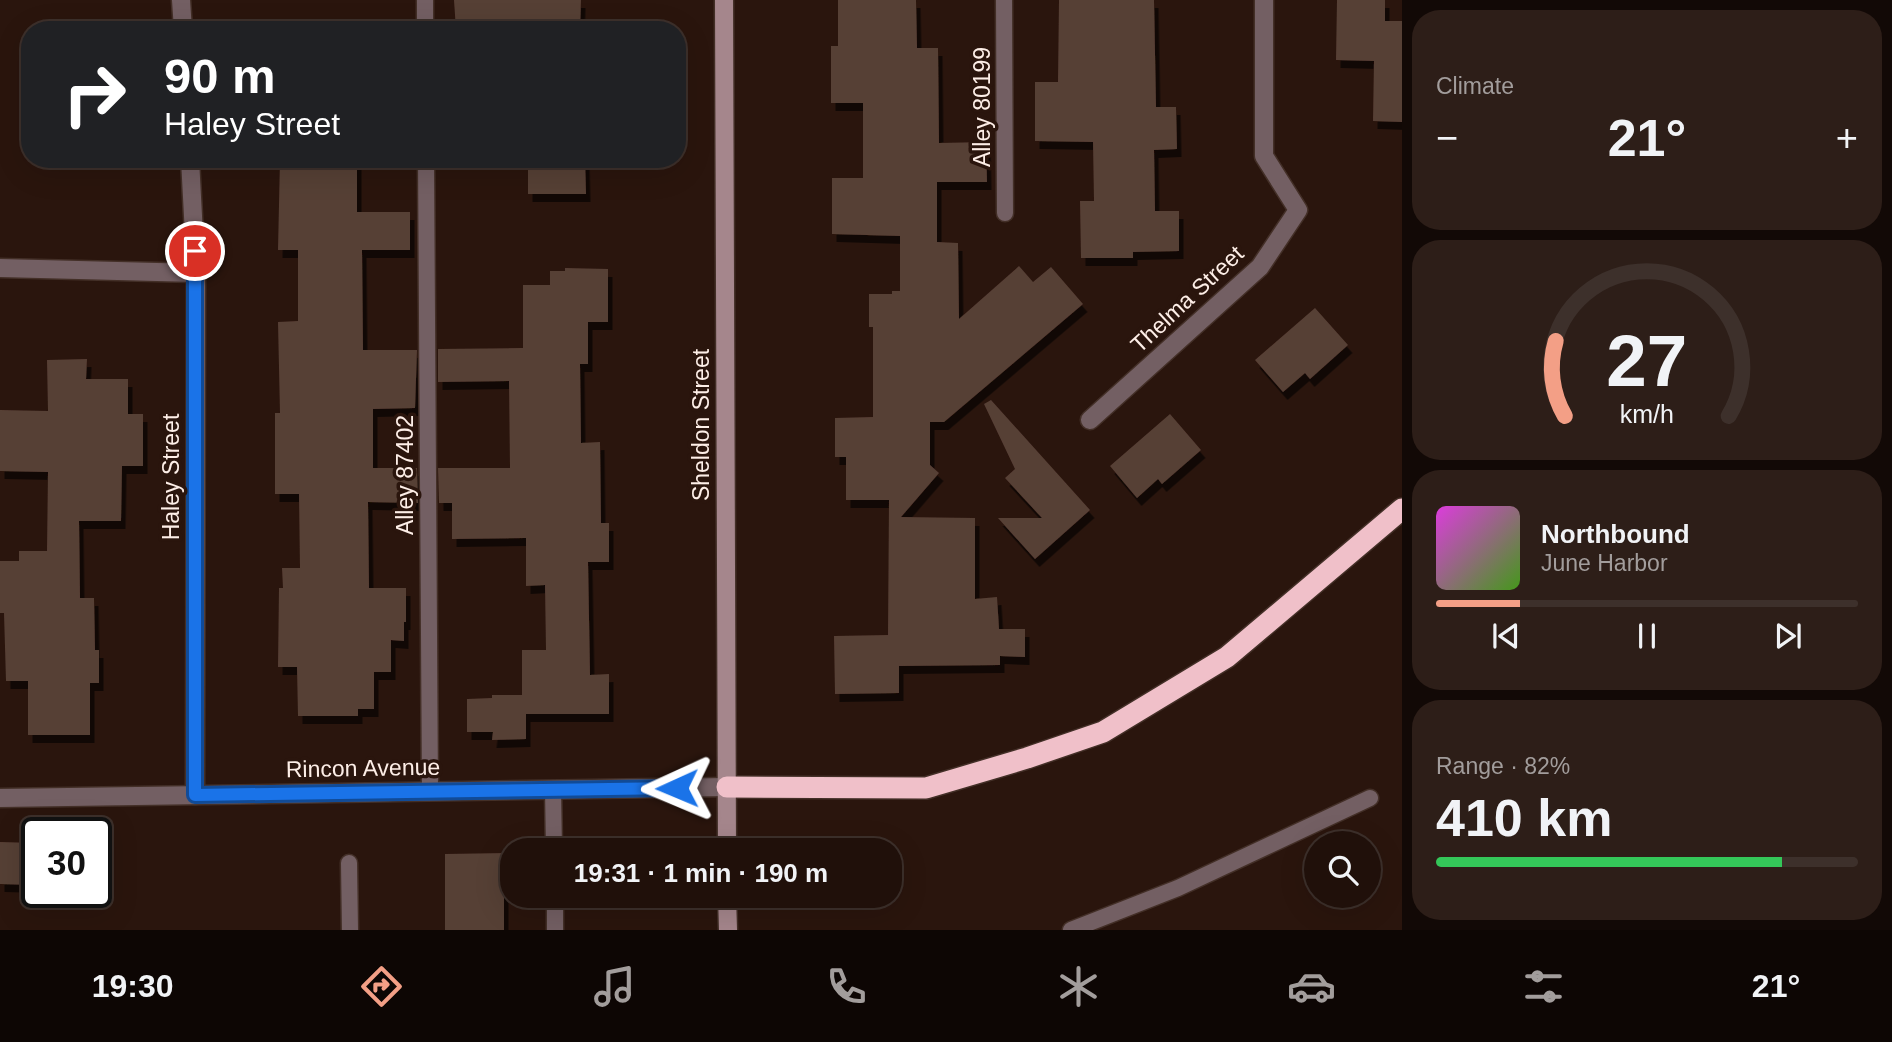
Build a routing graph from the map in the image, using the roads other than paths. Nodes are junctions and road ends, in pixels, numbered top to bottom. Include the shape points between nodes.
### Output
1 (181, 0) edge
2 (425, 0) edge
3 (724, 0) edge
4 (1004, 0) edge
5 (1264, 0) edge
6 (182, 21) edge
7 (425, 21) edge
8 (190, 168) edge
9 (426, 168) edge
10 (1005, 213) dead end
11 (0, 268) edge
12 (196, 273) junction
13 (1090, 420) dead end
14 (1402, 509) edge
15 (727, 787) junction
16 (553, 789) junction
17 (430, 791) junction
18 (195, 795) junction
19 (0, 798) edge
20 (1370, 798) dead end
21 (554, 838) edge
22 (727, 838) edge
23 (349, 863) dead end
24 (555, 908) edge
25 (727, 908) edge
26 (350, 930) edge
27 (555, 930) edge
28 (728, 930) edge
29 (1071, 930) edge

1 - 6 street
2 - 7 lane
3 - 15 main road, Sheldon Street
4 - 10 lane, Alley 80199
5 - 13 street, Thelma Street via 1264,156 1298,210 1260,267
8 - 12 street, Haley Street
9 - 17 lane, Alley 87402
11 - 12 street
12 - 18 street, Haley Street
14 - 15 highway via 1227,657 1103,732 926,788
15 - 16 street, Rincon Avenue
15 - 22 main road, Sheldon Street
16 - 17 street, Rincon Avenue
16 - 21 lane
17 - 18 street, Rincon Avenue
18 - 19 street, Rincon Avenue
20 - 29 lane via 1178,888
23 - 26 lane
24 - 27 lane
25 - 28 main road

